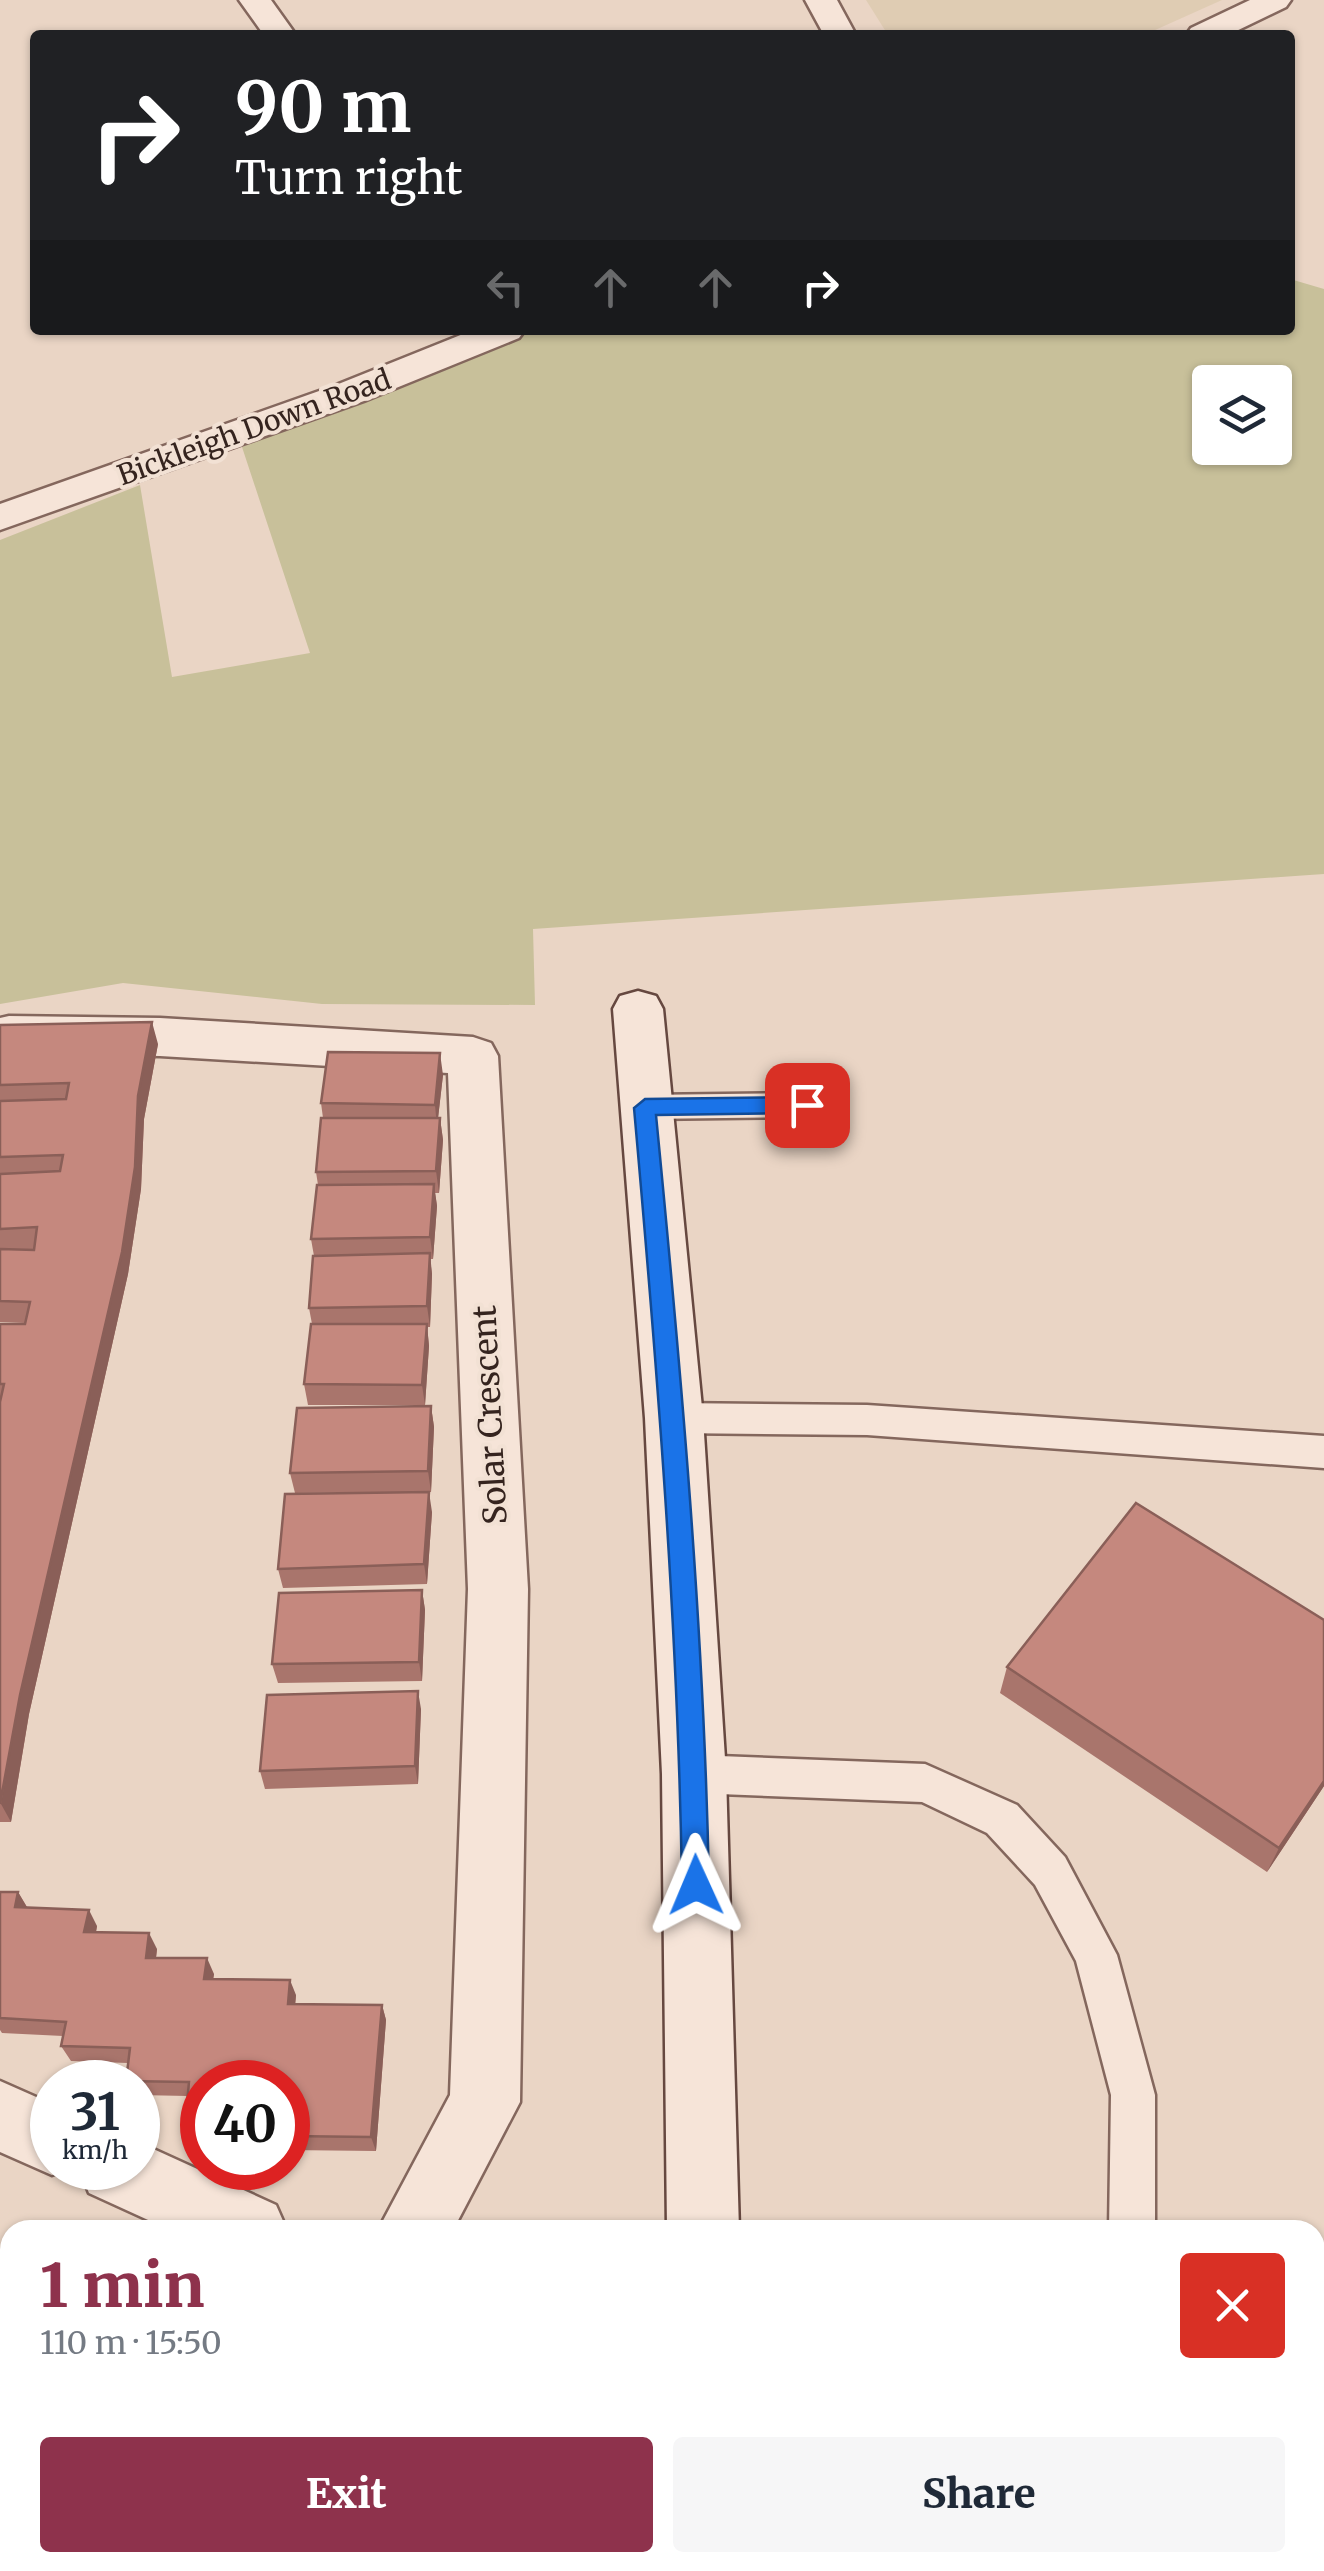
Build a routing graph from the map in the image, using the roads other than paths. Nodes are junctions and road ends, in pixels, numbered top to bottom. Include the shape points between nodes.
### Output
1 (255, 0) edge
2 (821, 0) edge
3 (1275, 0) edge
4 (276, 30) edge
5 (837, 30) edge
6 (1212, 30) edge
7 (494, 335) edge
8 (0, 518) edge
9 (638, 1009) dead end
10 (0, 1039) edge
11 (807, 1105) dead end
12 (645, 1108) junction
13 (674, 1418) junction
14 (1324, 1452) edge
15 (694, 1774) junction
16 (0, 2116) edge
17 (30, 2130) edge
18 (160, 2189) edge
19 (229, 2220) edge
20 (420, 2220) edge
21 (703, 2220) edge
22 (1132, 2220) edge

1 - 4 street
2 - 5 street
3 - 6 street
7 - 8 street, Bickleigh Down Road
9 - 12 street
10 - 20 street, Solar Crescent via 160,1037 473,1056 498,1589 485,2102
11 - 12 lane
12 - 13 street
13 - 14 lane via 868,1420
13 - 15 street
15 - 21 street
15 - 22 lane via 925,1783 1002,1819 1050,1871 1096,1955 1133,2095
16 - 17 street
18 - 19 street

